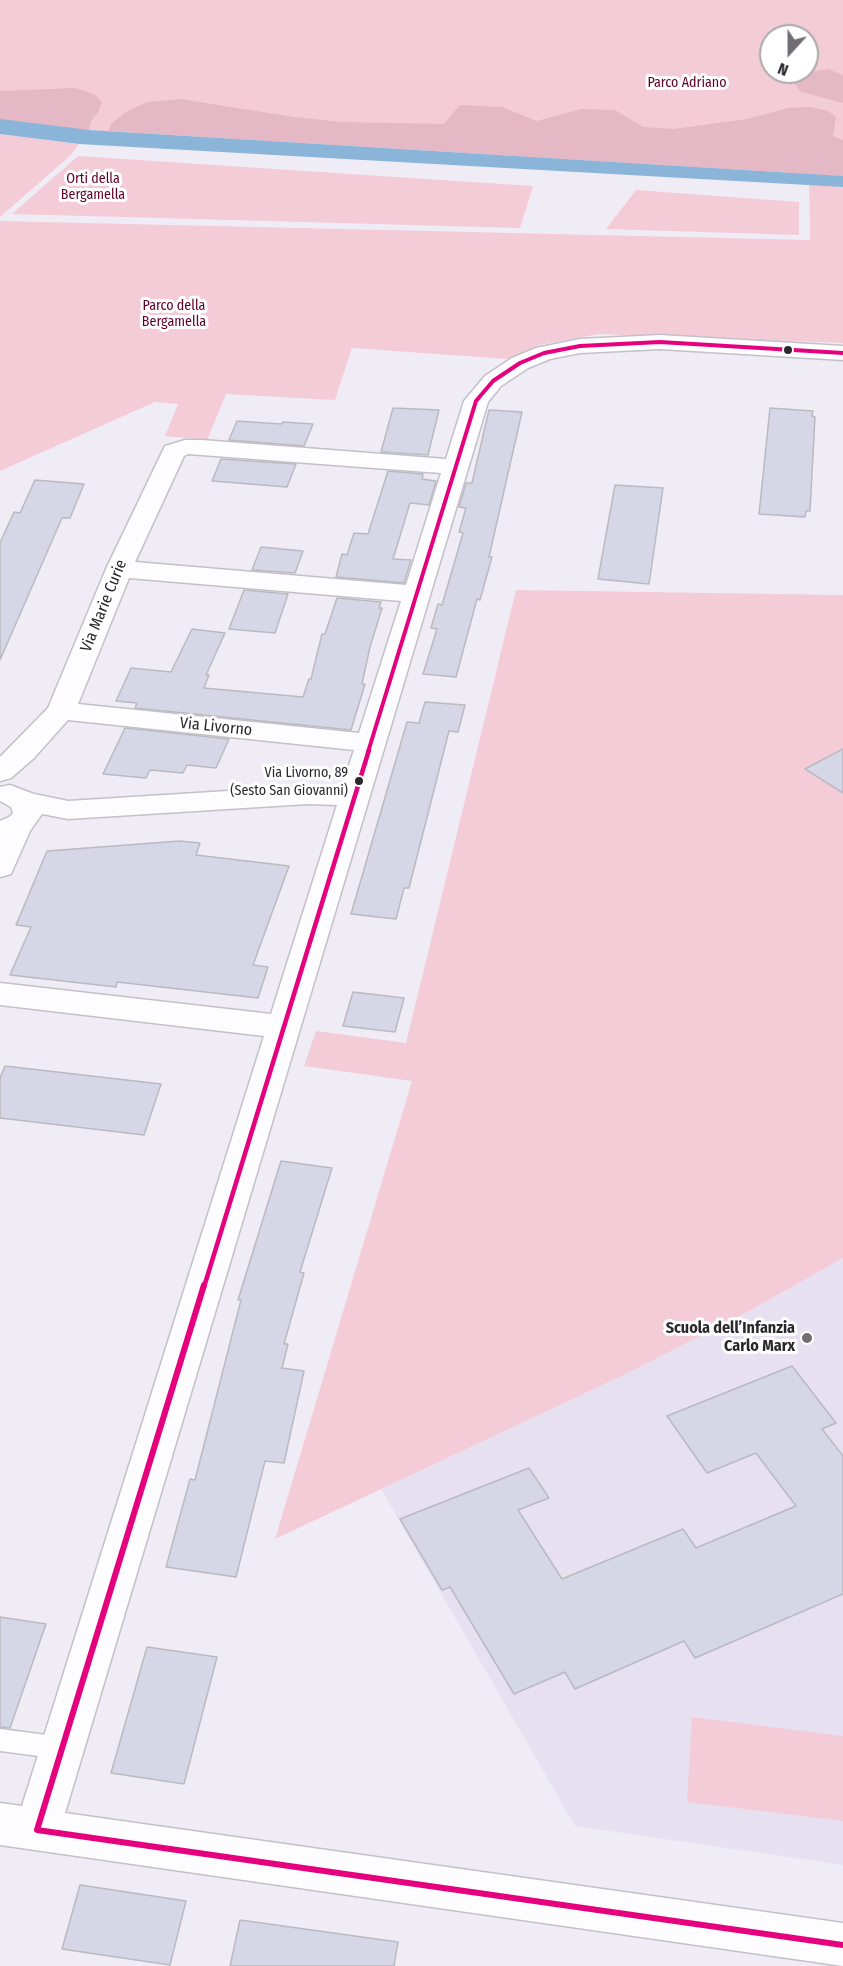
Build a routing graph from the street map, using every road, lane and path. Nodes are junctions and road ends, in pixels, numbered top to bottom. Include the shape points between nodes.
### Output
1 (843, 353) edge
2 (455, 466) junction
3 (119, 569) junction
4 (416, 594) junction
5 (61, 711) junction
6 (370, 743) junction
7 (22, 753) junction
8 (0, 772) edge
9 (354, 796) junction
10 (13, 812) edge
11 (0, 867) edge
12 (0, 994) edge
13 (284, 1026) junction
14 (0, 1740) edge
15 (62, 1748) junction
16 (19, 1827) edge
17 (843, 1945) edge

1 - 2 street via 642,341 589,344 544,353 508,370 481,392
2 - 3 street, Via Marie Curie via 185,447 174,451
2 - 4 street
3 - 4 street
3 - 5 street, Via Marie Curie
4 - 6 street
5 - 6 street, Via Livorno
5 - 7 street, Via Marie Curie
6 - 9 street
7 - 8 street, Via Marie Curie
7 - 10 street
9 - 10 street via 308,795
9 - 13 street
10 - 11 street
12 - 13 street
13 - 15 street
14 - 15 lane
15 - 16 street
16 - 17 street

